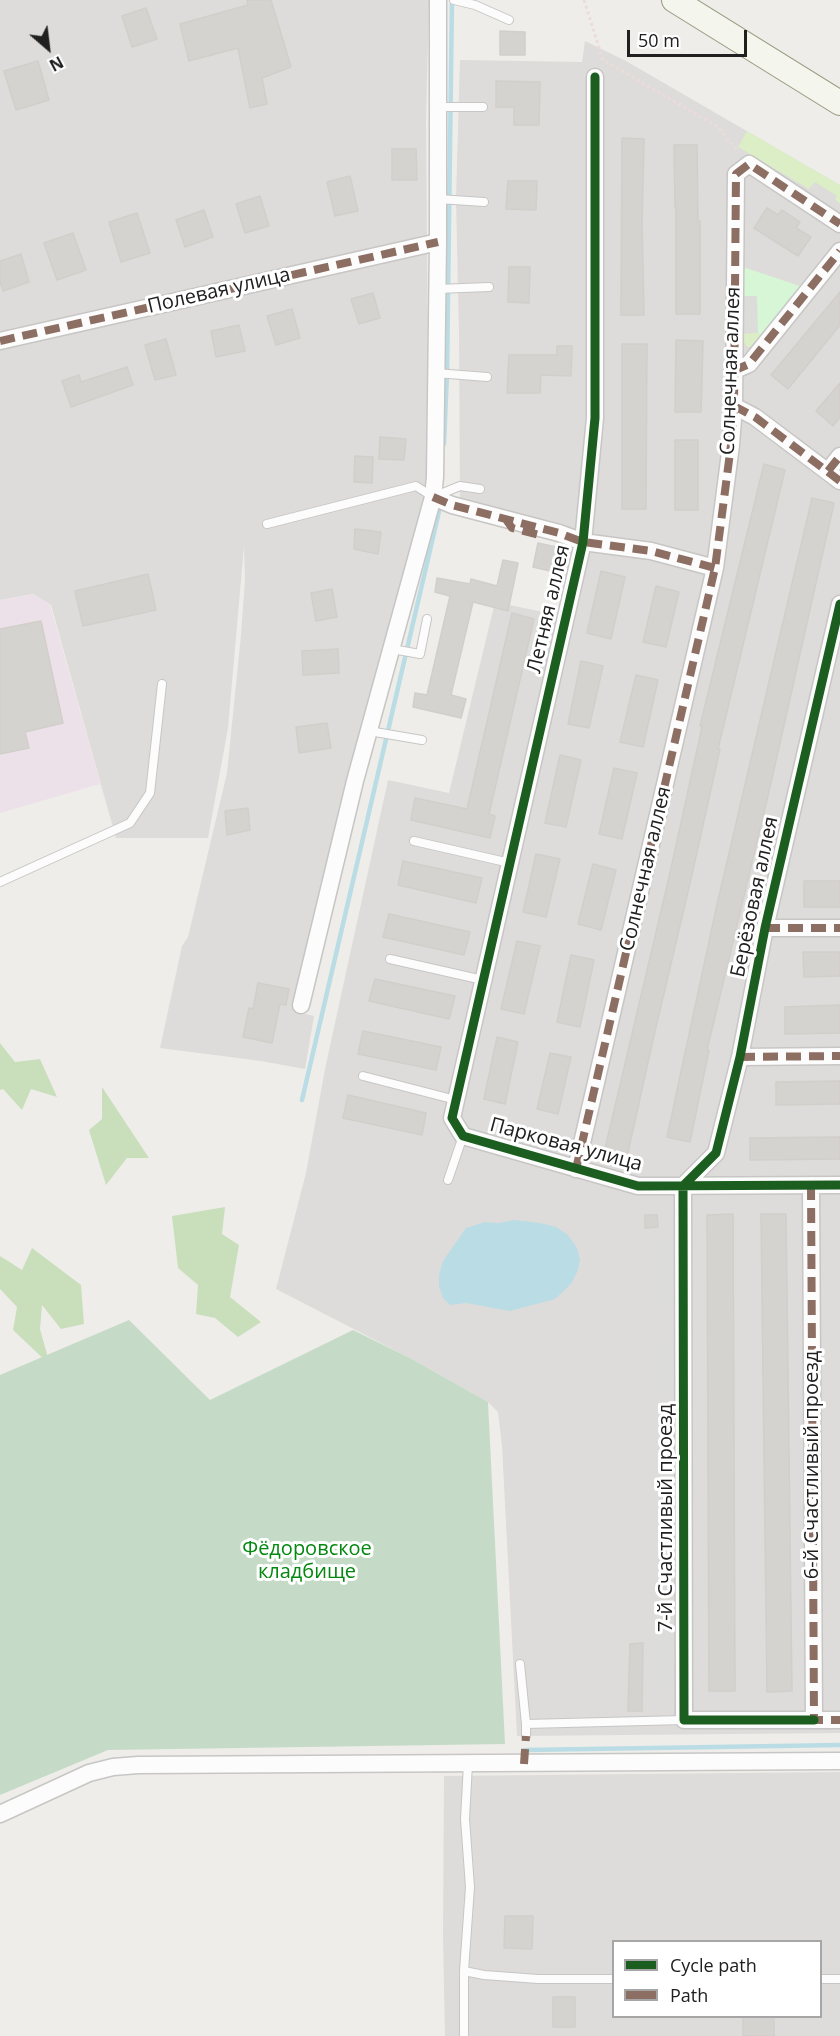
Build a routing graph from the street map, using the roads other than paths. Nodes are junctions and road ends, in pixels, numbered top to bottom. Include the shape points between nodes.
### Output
1 (438, 0) edge
2 (454, 0) edge
3 (674, 0) edge
4 (509, 20) dead end
5 (595, 77) dead end
6 (840, 103) edge
7 (438, 107) junction
8 (483, 107) dead end
9 (438, 199) junction
10 (484, 202) dead end
11 (840, 224) edge
12 (438, 242) junction
13 (840, 251) edge
14 (489, 287) dead end
15 (437, 289) junction
16 (0, 341) edge
17 (733, 371) junction
18 (436, 373) junction
19 (487, 376) dead end
20 (734, 406) junction
21 (840, 456) edge
22 (834, 476) edge
23 (480, 489) dead end
24 (433, 497) junction
25 (267, 524) dead end
26 (584, 542) junction
27 (716, 568) junction
28 (840, 604) edge
29 (427, 619) dead end
30 (392, 649) junction
31 (162, 684) dead end
32 (369, 730) junction
33 (422, 740) dead end
34 (414, 841) dead end
35 (510, 864) junction
36 (0, 882) edge
37 (765, 928) junction
38 (840, 928) edge
39 (390, 959) dead end
40 (483, 980) junction
41 (301, 1005) dead end
42 (840, 1056) edge
43 (740, 1057) junction
44 (363, 1076) dead end
45 (456, 1100) junction
46 (463, 1136) junction
47 (576, 1169) junction
48 (448, 1180) dead end
49 (810, 1185) junction
50 (840, 1185) edge
51 (683, 1186) junction
52 (520, 1664) dead end
53 (684, 1720) junction
54 (814, 1720) junction
55 (840, 1720) edge
56 (526, 1724) junction
57 (526, 1736) dead end
58 (840, 1761) edge
59 (468, 1764) junction
60 (0, 1814) edge
61 (464, 1971) junction
62 (612, 1979) edge
63 (822, 1979) edge
64 (840, 1979) edge
65 (464, 2036) edge

1 - 7 street
2 - 4 lane
3 - 6 main road
5 - 26 street, Летняя аллея via 595,418
7 - 8 lane
7 - 9 street
9 - 10 lane
9 - 12 street
11 - 17 street, Солнечная аллея via 742,169
12 - 15 street
12 - 16 street, Полевая улица
13 - 17 street via 749,364
14 - 15 lane
15 - 18 street
17 - 20 street, Солнечная аллея
18 - 19 lane
18 - 24 street
20 - 22 street via 755,417
20 - 27 street, Солнечная аллея
21 - 22 street
23 - 24 lane via 460,486
24 - 25 lane via 416,486
24 - 26 street, Летняя аллея
24 - 30 street
26 - 27 street, Летняя аллея via 651,551
26 - 35 street, Летняя аллея
27 - 47 street, Солнечная аллея
28 - 37 street, Берёзовая аллея
29 - 30 lane via 420,654
30 - 32 street
31 - 36 lane via 150,793 130,823
32 - 33 lane
32 - 41 street
34 - 35 lane
35 - 40 street, Летняя аллея
37 - 38 street
37 - 43 street, Берёзовая аллея
39 - 40 lane
40 - 45 street, Летняя аллея
42 - 43 street
43 - 51 street, Берёзовая аллея via 716,1153
44 - 45 lane
45 - 46 street, Летняя аллея via 452,1118
46 - 47 street, Парковая улица
46 - 48 lane
47 - 51 street, Парковая улица via 638,1186
49 - 50 street, Парковая улица
49 - 51 street, Парковая улица
49 - 54 street, 6-й Счастливый проезд
51 - 53 street, 7-й Счастливый проезд
52 - 56 lane
53 - 54 street
53 - 56 lane
54 - 55 street
56 - 57 lane
58 - 59 street
59 - 60 street via 113,1767 88,1773
59 - 61 lane via 465,1819 470,1887
61 - 62 lane via 538,1979
61 - 65 lane
63 - 64 lane

